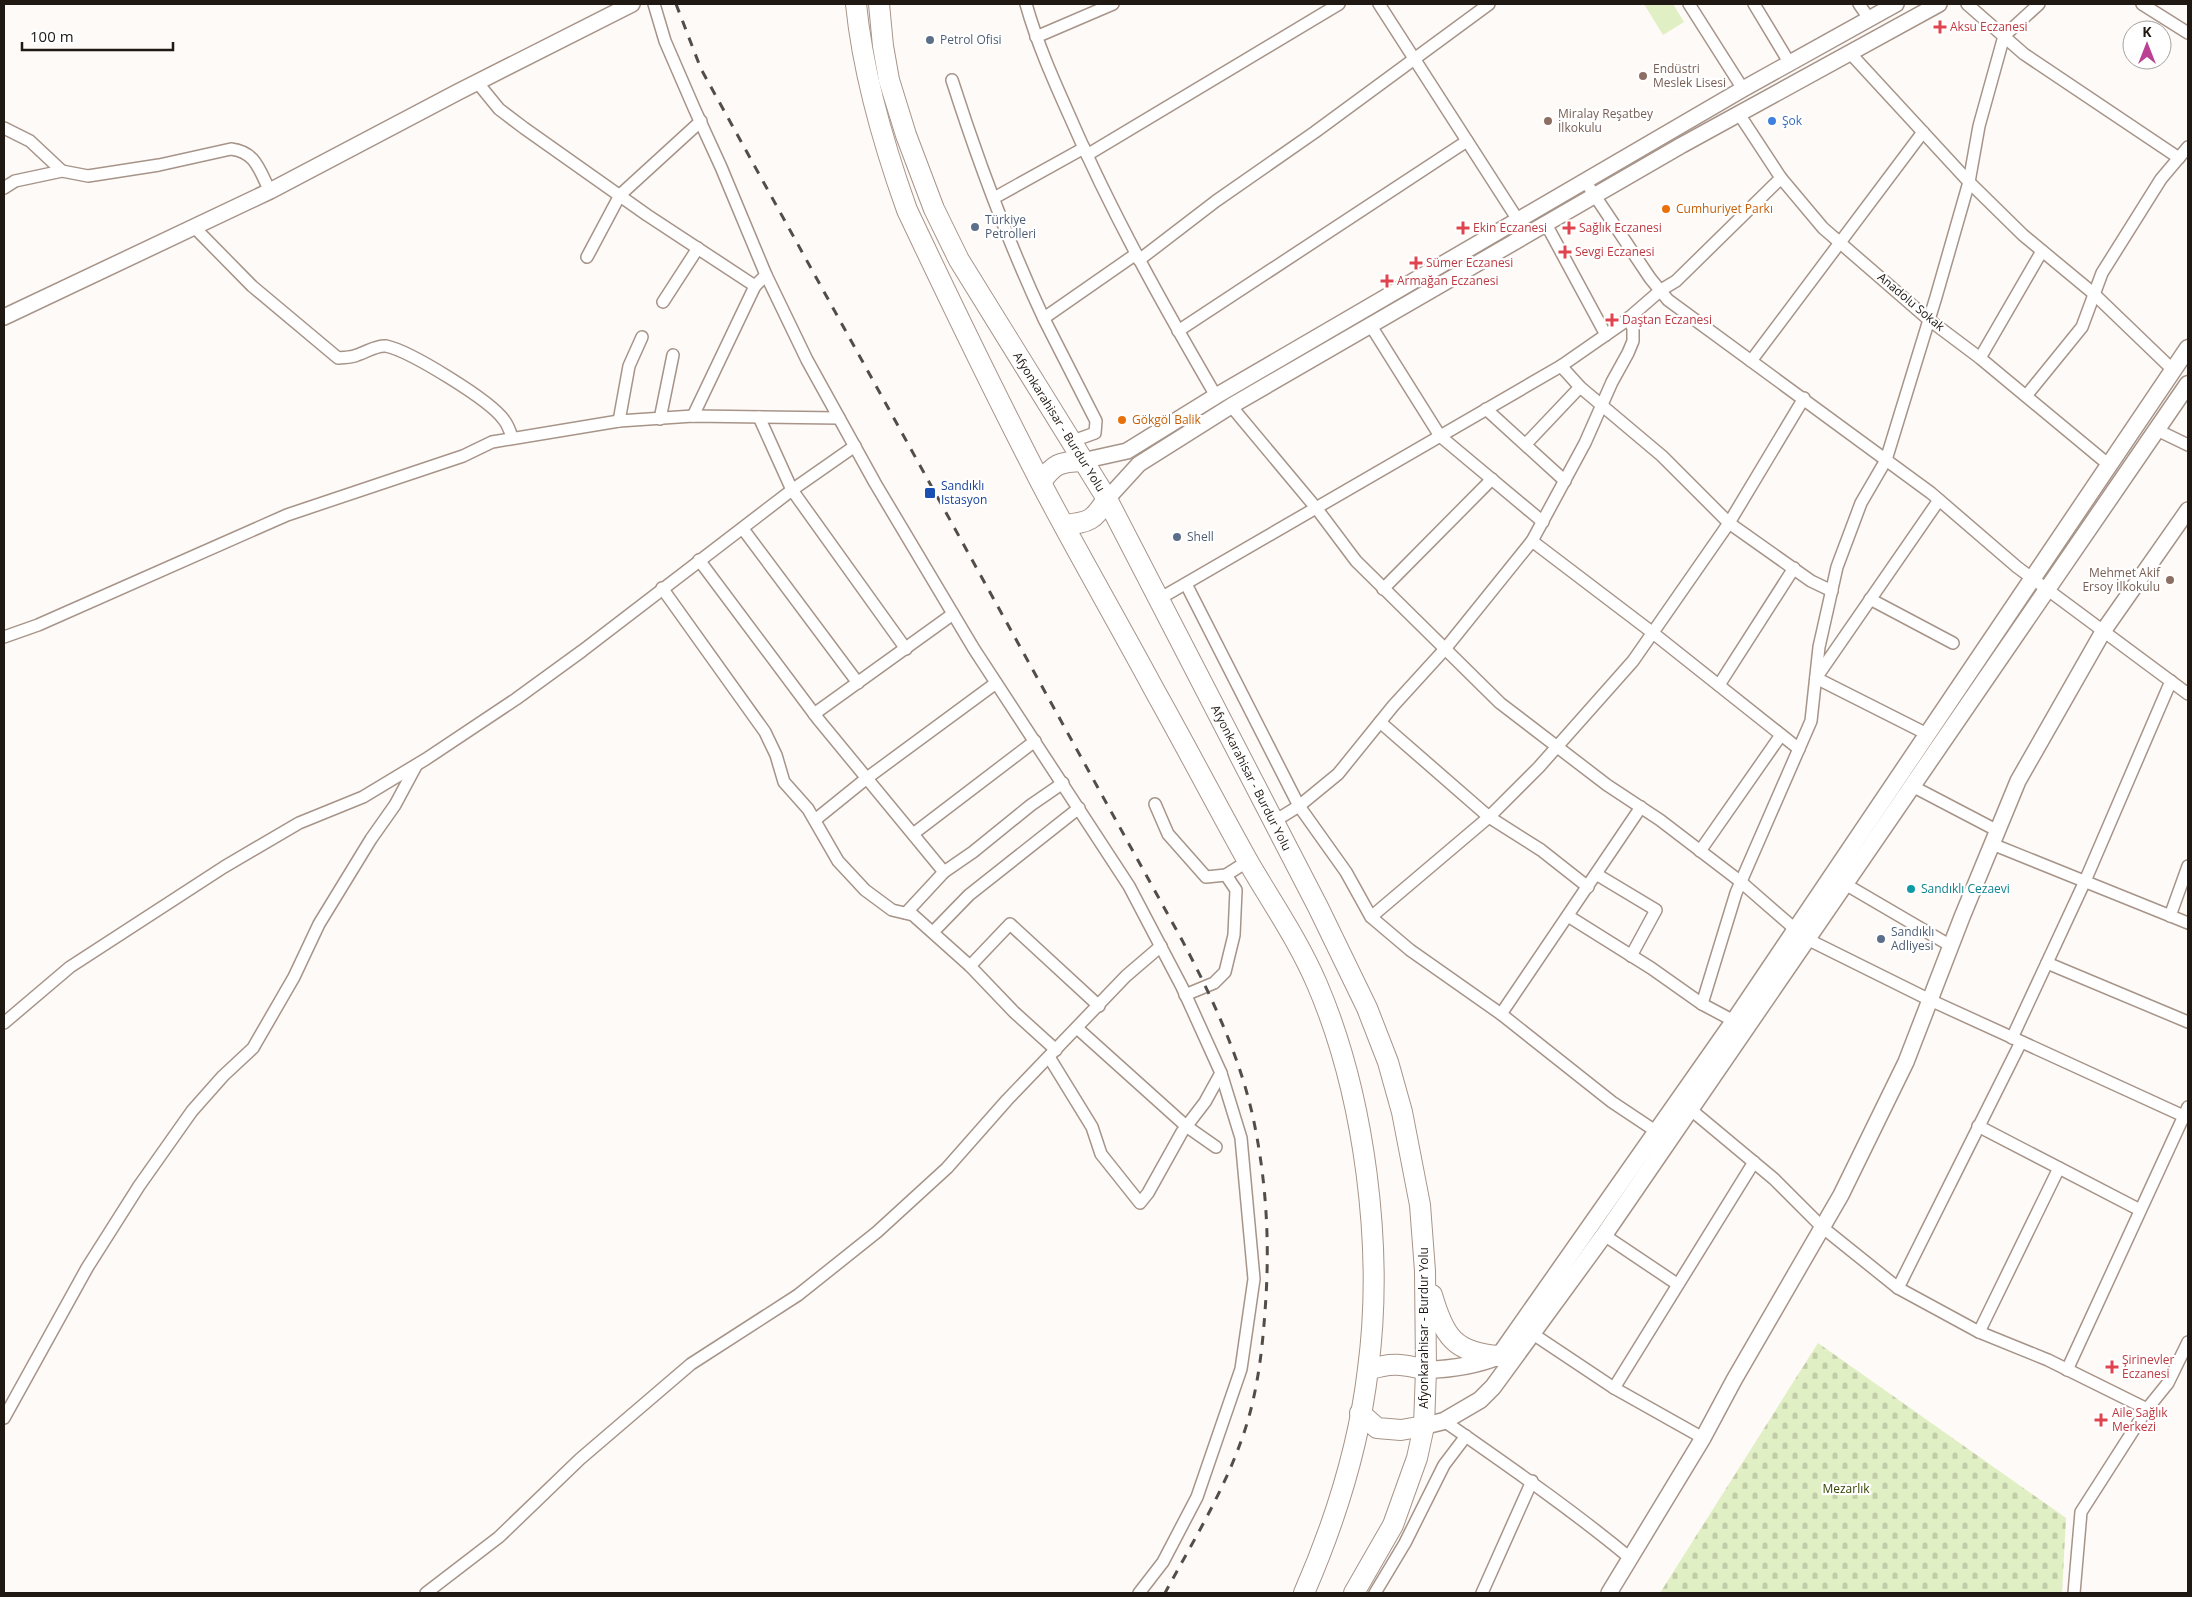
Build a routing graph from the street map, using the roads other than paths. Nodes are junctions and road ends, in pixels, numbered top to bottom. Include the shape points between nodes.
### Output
1 (632, 4) edge
2 (654, 4) edge
3 (856, 4) edge
4 (879, 4) edge
5 (1026, 4) edge
6 (1113, 4) edge
7 (1339, 4) edge
8 (1379, 4) edge
9 (1489, 4) edge
10 (1689, 4) edge
11 (1754, 4) edge
12 (1858, 4) edge
13 (1896, 4) edge
14 (1939, 4) edge
15 (1968, 4) edge
16 (2040, 4) edge
17 (2142, 4) edge
18 (1870, 20) junction
19 (2188, 33) edge
20 (2004, 36) junction
21 (1036, 37) junction
22 (1850, 53) junction
23 (1414, 59) junction
24 (1789, 62) junction
25 (952, 80) dead end
26 (477, 82) junction
27 (1743, 89) junction
28 (1739, 114) junction
29 (701, 121) junction
30 (4, 128) edge
31 (1923, 132) junction
32 (1467, 141) junction
33 (2188, 147) edge
34 (1085, 152) junction
35 (2179, 158) junction
36 (62, 171) junction
37 (1781, 178) junction
38 (1585, 181) junction
39 (1969, 182) junction
40 (4, 188) edge
41 (270, 191) junction
42 (620, 195) junction
43 (1594, 196) junction
44 (994, 198) junction
45 (1518, 220) junction
46 (1546, 224) junction
47 (195, 228) junction
48 (1840, 243) junction
49 (698, 248) junction
50 (2042, 250) junction
51 (587, 257) dead end
52 (1137, 257) junction
53 (766, 275) junction
54 (755, 286) junction
55 (1661, 290) junction
56 (2094, 293) junction
57 (663, 302) dead end
58 (4, 318) edge
59 (1044, 318) junction
60 (1628, 318) junction
61 (1928, 319) junction
62 (1371, 326) junction
63 (1178, 331) junction
64 (1606, 335) junction
65 (642, 337) dead end
66 (2188, 348) edge
67 (673, 355) dead end
68 (1980, 358) junction
69 (1751, 361) junction
70 (1560, 366) junction
71 (2173, 370) junction
72 (2188, 384) edge
73 (1580, 387) junction
74 (1216, 396) junction
75 (2026, 396) junction
76 (1804, 398) junction
77 (1601, 405) junction
78 (1232, 406) junction
79 (1486, 409) junction
80 (693, 416) junction
81 (759, 417) junction
82 (839, 418) junction
83 (660, 419) junction
84 (619, 421) junction
85 (2157, 430) junction
86 (1440, 436) junction
87 (512, 437) junction
88 (1070, 442) junction
89 (1526, 444) junction
90 (2188, 445) edge
91 (855, 446) junction
92 (1886, 460) junction
93 (1082, 461) junction
94 (2109, 465) junction
95 (1492, 479) junction
96 (1566, 481) junction
97 (1041, 482) junction
98 (792, 490) junction
99 (1106, 499) junction
100 (1939, 500) junction
101 (1316, 509) junction
102 (2188, 510) edge
103 (1543, 522) junction
104 (1729, 523) junction
105 (1064, 525) junction
106 (2183, 527) edge
107 (743, 529) junction
108 (1532, 541) junction
109 (699, 560) junction
110 (1794, 568) junction
111 (2033, 578) junction
112 (1186, 584) junction
113 (662, 588) junction
114 (1383, 589) junction
115 (2049, 589) junction
116 (1832, 591) junction
117 (1159, 599) junction
118 (1870, 599) junction
119 (953, 614) junction
120 (2104, 630) junction
121 (1653, 633) junction
122 (4, 637) edge
123 (1953, 642) dead end
124 (906, 649) junction
125 (1445, 649) junction
126 (1816, 678) junction
127 (2171, 681) junction
128 (858, 683) junction
129 (996, 683) junction
130 (1719, 685) junction
131 (2188, 694) edge
132 (814, 714) junction
133 (1380, 722) junction
134 (1927, 734) junction
135 (1781, 735) junction
136 (1035, 741) junction
137 (1557, 746) junction
138 (1799, 749) junction
139 (417, 764) junction
140 (867, 778) junction
141 (1063, 783) junction
142 (1912, 786) junction
143 (1155, 804) dead end
144 (1299, 806) junction
145 (1641, 807) junction
146 (1079, 808) junction
147 (1489, 817) junction
148 (815, 820) junction
149 (1273, 822) junction
150 (913, 834) junction
151 (1995, 837) junction
152 (1700, 851) junction
153 (1248, 861) junction
154 (2188, 866) edge
155 (944, 872) junction
156 (1226, 874) junction
157 (1596, 874) junction
158 (2085, 881) junction
159 (1741, 882) junction
160 (1845, 884) junction
161 (1588, 887) junction
162 (906, 914) junction
163 (1568, 916) junction
164 (2170, 916) junction
165 (1371, 917) junction
166 (2188, 923) edge
167 (933, 932) junction
168 (1801, 934) junction
169 (1160, 946) junction
170 (1951, 946) junction
171 (1631, 956) junction
172 (2047, 963) junction
173 (970, 966) junction
174 (1185, 995) junction
175 (1930, 1000) junction
176 (1702, 1004) junction
177 (1098, 1006) junction
178 (1502, 1014) junction
179 (1734, 1021) junction
180 (2188, 1022) edge
181 (4, 1024) edge
182 (1077, 1028) junction
183 (2017, 1040) junction
184 (1052, 1054) junction
185 (1222, 1073) junction
186 (1690, 1109) junction
187 (2187, 1114) edge
188 (1186, 1126) junction
189 (1978, 1126) junction
190 (1657, 1132) junction
191 (1216, 1148) dead end
192 (1754, 1162) junction
193 (2059, 1168) junction
194 (2140, 1210) junction
195 (1822, 1227) junction
196 (1604, 1234) junction
197 (1425, 1271) junction
198 (1677, 1284) junction
199 (1898, 1288) junction
200 (1979, 1332) junction
201 (1533, 1334) junction
202 (2188, 1342) edge
203 (1499, 1356) junction
204 (1368, 1370) junction
205 (1426, 1370) junction
206 (2066, 1370) junction
207 (1614, 1388) junction
208 (2147, 1409) junction
209 (1360, 1413) junction
210 (4, 1418) edge
211 (1444, 1421) junction
212 (1424, 1426) junction
213 (1466, 1436) junction
214 (1703, 1438) junction
215 (1532, 1482) junction
216 (1630, 1558) junction
217 (426, 1593) edge
218 (1139, 1593) edge
219 (1304, 1593) edge
220 (1354, 1593) edge
221 (1374, 1593) edge
222 (1482, 1593) edge
223 (1609, 1593) edge
224 (2074, 1593) edge

1 - 26 street
2 - 29 street via 665,41
3 - 97 highway via 871,92 907,210
4 - 88 highway, Afyonkarahisar - Burdur Yolu via 889,80 934,209 959,260
5 - 21 street
6 - 21 street
7 - 34 street
8 - 23 street
9 - 23 street
10 - 27 street
11 - 24 street
12 - 18 street
13 - 18 street
14 - 22 street
15 - 20 street
16 - 20 street
17 - 19 street
18 - 24 street
20 - 35 street via 2024,54
20 - 39 street via 1979,126
21 - 34 street
22 - 28 street
22 - 31 street
23 - 32 street
23 - 52 street
24 - 27 street
25 - 44 street
26 - 41 street
26 - 42 street via 499,109
27 - 38 street
28 - 37 street, Anadolu Sokak
28 - 43 street
29 - 42 street
29 - 53 street
30 - 36 street via 30,141
31 - 39 street
31 - 48 street
32 - 45 street
32 - 63 street
33 - 35 street
34 - 44 street
34 - 52 street
35 - 56 street via 2102,273
36 - 40 street via 15,181
36 - 41 street via 88,176 231,149 243,150 250,155
37 - 48 street, Anadolu Sokak via 1823,228
37 - 55 street via 1676,281
38 - 43 street
38 - 45 street
39 - 50 street
39 - 61 street
41 - 47 street
42 - 49 street
42 - 51 street
43 - 46 street
43 - 55 street
44 - 59 street
45 - 74 street
46 - 62 street
46 - 64 street
47 - 58 street
47 - 87 street via 252,286 338,358 358,355 380,346 402,352 480,399 504,419
48 - 61 street, Anadolu Sokak
48 - 69 street
49 - 54 street
49 - 57 street
50 - 56 street
50 - 68 street
52 - 59 street
52 - 63 street
53 - 54 street
53 - 82 street
54 - 80 street
55 - 60 street
55 - 69 street via 1668,300
56 - 71 street
56 - 75 street via 2082,327
59 - 88 street via 1096,421 1094,433
60 - 64 street
60 - 77 street via 1633,328 1633,342
61 - 68 street, Anadolu Sokak
61 - 92 street
62 - 78 street
62 - 86 street
63 - 74 street
64 - 70 street
65 - 84 street via 630,366
66 - 71 main road
67 - 83 street
68 - 75 street, Anadolu Sokak
69 - 76 street
70 - 73 street
70 - 79 street
71 - 94 main road
72 - 85 main road
73 - 77 street
73 - 89 street
74 - 93 street via 1127,451
75 - 94 street, Anadolu Sokak
76 - 92 street
76 - 104 street
77 - 96 street
77 - 104 street via 1662,456
78 - 99 street via 1139,464
78 - 101 street
79 - 86 street
79 - 89 street
80 - 81 street
80 - 83 street
81 - 82 street
81 - 98 street
82 - 91 street
83 - 84 street
84 - 87 street
85 - 90 street
85 - 115 main road
86 - 95 street
86 - 101 street
87 - 122 street via 287,515
88 - 93 highway, Afyonkarahisar - Burdur Yolu
89 - 96 street
91 - 98 street
91 - 119 street
92 - 100 street
92 - 116 street via 1861,503 1837,567
93 - 97 highway via 1064,462 1051,468
93 - 99 highway, Afyonkarahisar - Burdur Yolu
94 - 111 main road
95 - 103 street
95 - 114 street
96 - 103 street
97 - 105 highway
98 - 107 street
98 - 124 street
99 - 105 highway via 1096,517
99 - 117 highway, Afyonkarahisar - Burdur Yolu
100 - 111 street
100 - 118 street
101 - 112 street
101 - 114 street via 1356,561
102 - 106 street
103 - 108 street
104 - 110 street
104 - 121 street
105 - 153 highway
106 - 120 street
107 - 109 street
107 - 128 street
108 - 121 street
108 - 125 street
109 - 113 street
109 - 132 street
110 - 116 street
110 - 130 street
111 - 115 street
111 - 134 main road
112 - 117 street
112 - 144 street
113 - 139 street via 516,699
113 - 148 street via 765,732 784,782
114 - 125 street
115 - 120 street
115 - 142 main road
116 - 126 street via 1819,647
117 - 149 highway, Afyonkarahisar - Burdur Yolu
118 - 123 street
118 - 126 street
119 - 124 street
119 - 129 street
120 - 127 street
120 - 151 street via 2018,781
121 - 130 street
121 - 137 street via 1633,661
124 - 128 street
125 - 133 street
125 - 137 street via 1500,704
126 - 134 street
126 - 138 street via 1811,721
127 - 131 street
127 - 158 street
128 - 132 street
129 - 136 street
129 - 140 street
130 - 135 street
132 - 140 street
133 - 144 street via 1338,774
133 - 147 street
134 - 168 main road
135 - 138 street
135 - 152 street
136 - 141 street
136 - 150 street
137 - 145 street
137 - 147 street
138 - 159 street
139 - 181 street via 363,797 299,823 224,867 70,968
139 - 210 street via 396,805 319,924 294,977 253,1048 192,1111 140,1186 87,1268
140 - 148 street
140 - 150 street
141 - 146 street
141 - 155 street
142 - 151 street
142 - 160 main road
143 - 156 street via 1168,834 1206,877
144 - 149 street
144 - 165 street via 1346,872
145 - 152 street
145 - 157 street
146 - 167 street via 969,895
146 - 169 street via 1129,886
147 - 161 street via 1541,850
147 - 165 street
148 - 162 street via 838,861 865,890 892,910
149 - 197 highway, Afyonkarahisar - Burdur Yolu via 1342,955 1388,1062 1402,1112 1420,1205
150 - 155 street
151 - 158 street
151 - 170 street
152 - 159 street
153 - 156 street
153 - 204 highway via 1316,981 1352,1095 1363,1148 1372,1226
154 - 164 street
155 - 162 street
156 - 174 street via 1236,890 1234,935 1225,972 1214,983
157 - 161 street
157 - 171 street via 1656,910
158 - 164 street
158 - 172 street
159 - 168 street
159 - 176 street
160 - 168 main road
160 - 170 street
161 - 163 street
162 - 167 street via 913,915
163 - 171 street
163 - 178 street
164 - 166 street
165 - 178 street via 1410,950
167 - 173 street
168 - 175 street
168 - 179 main road
168 - 186 main road
169 - 174 street
169 - 177 street
170 - 175 street
171 - 176 street
172 - 180 street
172 - 183 street
173 - 177 street via 1010,924
173 - 184 street
174 - 185 street
175 - 183 street
175 - 195 street via 1906,1062
176 - 179 street
177 - 182 street
178 - 190 street via 1612,1102
179 - 190 main road
182 - 184 street
182 - 188 street
183 - 187 street
183 - 189 street
184 - 188 street via 1092,1127 1101,1154 1140,1203
184 - 217 street via 948,1168 877,1232 798,1295 691,1364 580,1459 499,1537
185 - 188 street
185 - 218 street via 1241,1138 1254,1279 1241,1369 1197,1497 1163,1562
186 - 192 street
186 - 196 main road
187 - 194 street
188 - 191 street
189 - 193 street
189 - 199 street
190 - 203 main road
192 - 195 street
192 - 198 street
193 - 194 street
193 - 200 street
194 - 206 street
195 - 199 street
195 - 214 street
196 - 198 street
196 - 201 main road
197 - 203 highway via 1440,1322 1452,1338 1465,1350
197 - 205 highway, Afyonkarahisar - Burdur Yolu
198 - 207 street
199 - 200 street
200 - 206 street
201 - 207 street
201 - 211 main road via 1480,1400
202 - 208 street via 2168,1383
203 - 205 main road via 1482,1364
204 - 205 highway via 1386,1364 1404,1364
204 - 209 highway
205 - 212 highway, Afyonkarahisar - Burdur Yolu
206 - 208 street
207 - 214 street
208 - 224 street via 2080,1512
209 - 212 highway via 1378,1428 1402,1430
209 - 219 highway via 1349,1466 1331,1526
211 - 212 main road
211 - 213 street
212 - 220 highway, Afyonkarahisar - Burdur Yolu via 1417,1458 1393,1525
213 - 215 street
213 - 221 street via 1444,1464 1405,1543
214 - 216 street
215 - 216 street
215 - 222 street
216 - 223 street

